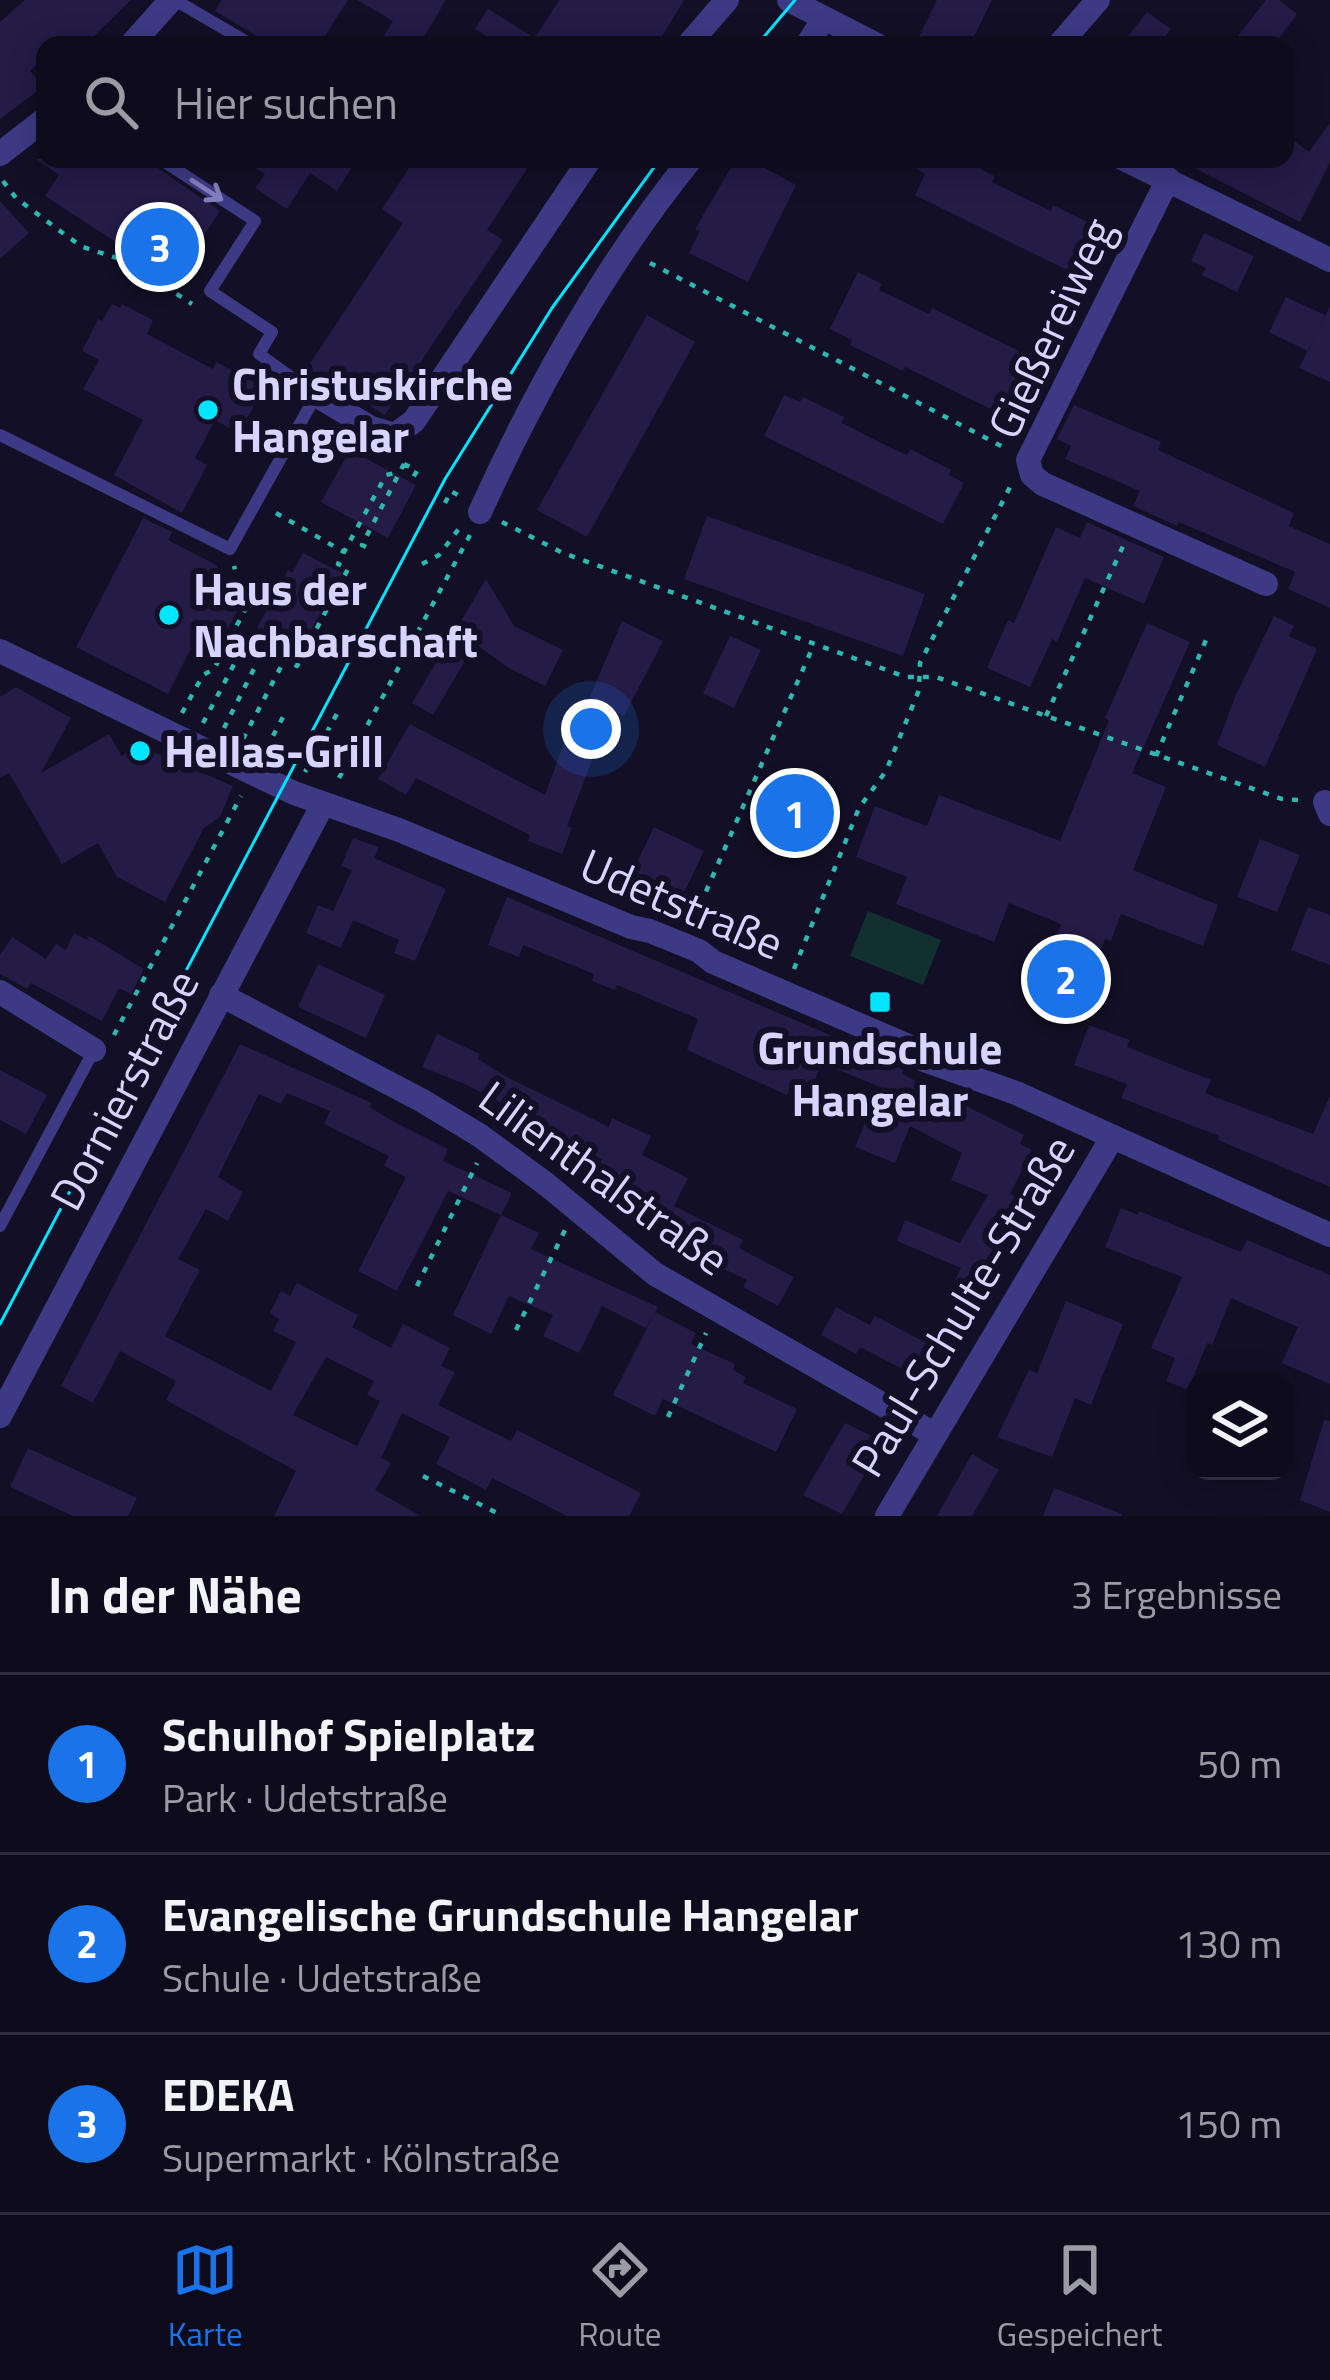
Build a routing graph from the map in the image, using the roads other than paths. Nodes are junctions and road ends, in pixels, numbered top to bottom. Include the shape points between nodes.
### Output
1 (173, 0) edge
2 (727, 0) edge
3 (789, 0) edge
4 (1098, 0) edge
5 (823, 20) junction
6 (139, 36) edge
7 (236, 36) edge
8 (696, 36) edge
9 (813, 36) edge
10 (858, 36) edge
11 (1067, 36) edge
12 (36, 126) edge
13 (0, 154) edge
14 (174, 168) edge
15 (584, 168) edge
16 (685, 168) edge
17 (1144, 168) edge
18 (1168, 179) junction
19 (1330, 260) edge
20 (316, 395) junction
21 (0, 435) edge
22 (480, 512) road end
23 (1266, 584) dead end
24 (0, 650) edge
25 (323, 803) junction
26 (0, 992) edge
27 (221, 995) junction
28 (102, 1046) joint
29 (1112, 1138) junction
30 (0, 1226) edge
31 (1330, 1235) edge
32 (0, 1416) edge
33 (934, 1434) junction
34 (887, 1516) edge

1 - 6 street
1 - 7 lane
2 - 8 street
3 - 5 street
4 - 11 street
5 - 9 street
5 - 10 street
12 - 13 street
14 -> 20 lane via 255,221 210,291 272,332 259,354
15 - 20 street via 414,421 395,435
16 - 22 street via 625,250
17 - 18 street
18 - 19 street
18 - 23 street, Gießereiweg via 1030,467 1043,484
20 - 21 lane via 230,549
24 - 25 street, Udetstraße
25 - 27 street, Dornierstraße
25 - 29 street, Udetstraße via 683,944 924,1060
26 - 28 street
27 - 32 street, Dornierstraße
27 - 33 street, Lilienthalstraße via 421,1100 488,1142 640,1263
28 - 30 lane
29 - 31 street, Udetstraße
29 - 33 street, Paul-Schulte-Straße
33 - 34 street, Paul-Schulte-Straße

